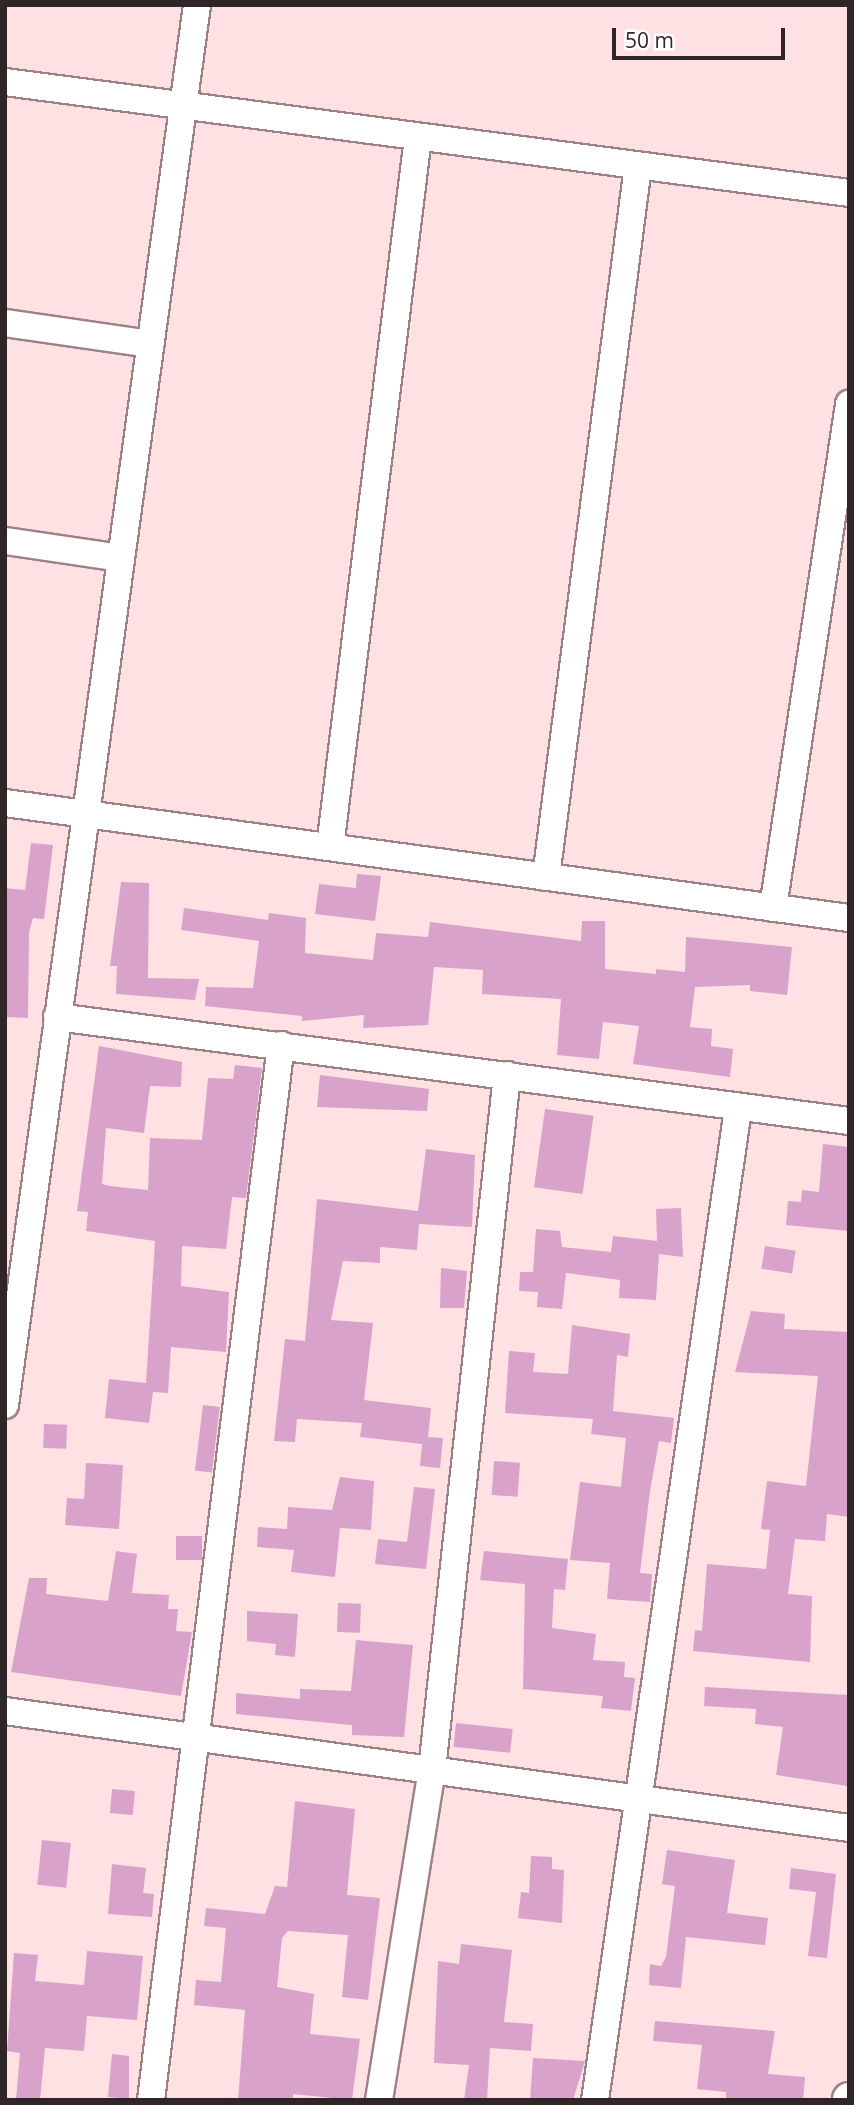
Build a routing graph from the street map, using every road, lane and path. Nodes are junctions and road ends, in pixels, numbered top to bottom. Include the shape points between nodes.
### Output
1 (197, 5) edge
2 (5, 82) edge
3 (183, 105) junction
4 (418, 137) junction
5 (638, 166) junction
6 (849, 193) edge
7 (5, 323) edge
8 (150, 344) junction
9 (849, 404) edge
10 (5, 541) edge
11 (121, 558) junction
12 (5, 803) edge
13 (86, 814) junction
14 (330, 847) junction
15 (546, 877) junction
16 (773, 908) junction
17 (849, 918) edge
18 (57, 1017) junction
19 (281, 1045) junction
20 (508, 1075) junction
21 (738, 1109) junction
22 (849, 1121) edge
23 (13, 1284) edge
24 (5, 1405) edge
25 (5, 1711) edge
26 (198, 1738) junction
27 (432, 1770) junction
28 (637, 1799) junction
29 (849, 1828) edge
30 (151, 2100) edge
31 (379, 2100) edge
32 (595, 2100) edge

1 - 3 street
2 - 3 street
3 - 4 street
3 - 8 street
4 - 5 street
4 - 14 street
5 - 6 street
5 - 15 street
7 - 8 street
8 - 11 street
9 - 16 street
10 - 11 street
11 - 13 street
12 - 13 street
13 - 14 street
13 - 18 street
14 - 15 street
15 - 16 street
16 - 17 street
18 - 19 street
18 - 23 street
19 - 20 street
19 - 26 street
20 - 21 street
20 - 27 street
21 - 22 street
21 - 28 street
23 - 24 street
25 - 26 street
26 - 27 street
26 - 30 street
27 - 28 street
27 - 31 street
28 - 29 street
28 - 32 street

